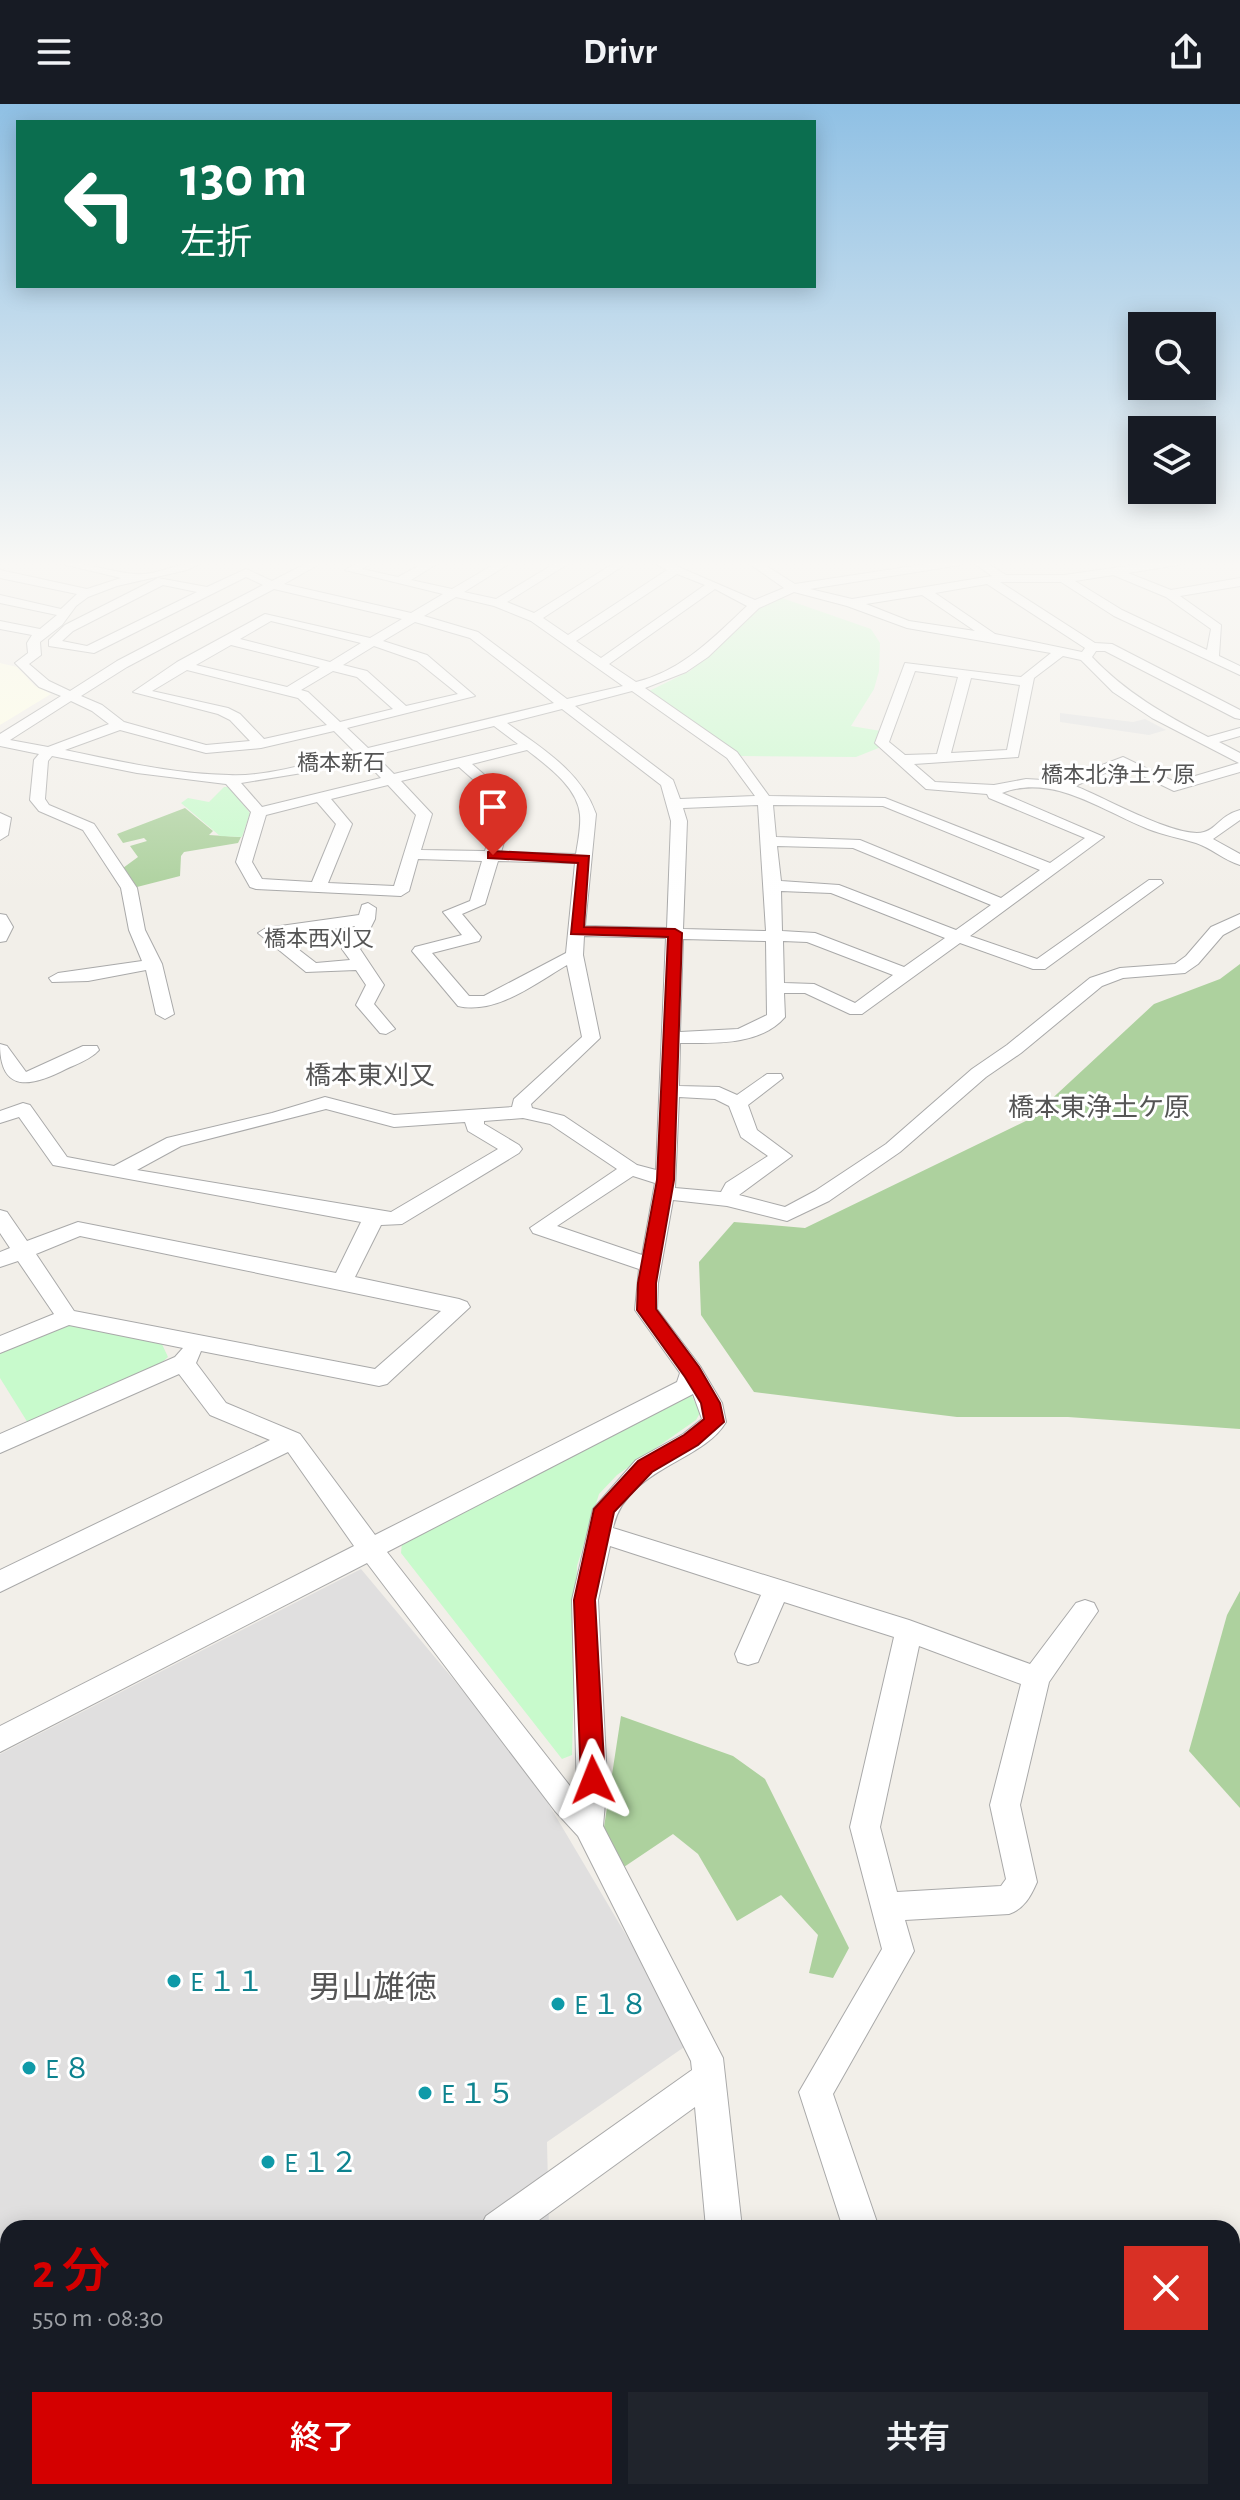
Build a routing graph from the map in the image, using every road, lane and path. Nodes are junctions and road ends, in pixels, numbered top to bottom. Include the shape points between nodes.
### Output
1 (966, 673) edge
2 (31, 674) edge
3 (108, 674) edge
4 (168, 674) edge
5 (219, 674) edge
6 (319, 674) edge
7 (361, 674) edge
8 (441, 674) edge
9 (528, 674) edge
10 (618, 674) edge
11 (669, 674) edge
12 (907, 674) edge
13 (972, 674) edge
14 (1031, 674) edge
15 (1099, 674) edge
16 (1159, 674) edge
17 (1027, 682) junction
18 (637, 687) junction
19 (290, 691) junction
20 (71, 695) junction
21 (567, 704) junction
22 (403, 711) junction
23 (1240, 715) edge
24 (496, 721) junction
25 (119, 725) junction
26 (334, 727) junction
27 (1240, 732) edge
28 (0, 741) edge
29 (1208, 741) junction
30 (261, 744) junction
31 (527, 746) junction
32 (48, 752) junction
33 (365, 753) junction
34 (943, 758) junction
35 (1240, 759) edge
36 (900, 760) junction
37 (462, 762) junction
38 (1240, 767) edge
39 (391, 779) junction
40 (231, 780) junction
41 (1062, 786) junction
42 (995, 790) junction
43 (321, 797) junction
44 (765, 800) junction
45 (675, 804) junction
46 (259, 812) junction
47 (1240, 815) edge
48 (0, 818) edge
49 (1223, 827) junction
50 (1240, 829) edge
51 (0, 835) edge
52 (1198, 838) junction
53 (769, 841) junction
54 (413, 854) junction
55 (493, 855) junction
56 (585, 859) junction
57 (1240, 860) edge
58 (1051, 869) junction
59 (1155, 883) dead end
60 (773, 886) junction
61 (318, 887) junction
62 (360, 889) junction
63 (1002, 904) junction
64 (0, 919) edge
65 (367, 919) junction
66 (1240, 919) edge
67 (576, 931) junction
68 (675, 933) junction
69 (775, 936) junction
70 (959, 936) junction
71 (0, 937) edge
72 (574, 955) junction
73 (153, 964) junction
74 (361, 964) junction
75 (905, 974) junction
76 (58, 978) dead end
77 (777, 988) junction
78 (165, 1014) dead end
79 (386, 1029) dead end
80 (671, 1037) junction
81 (0, 1050) edge
82 (90, 1050) dead end
83 (774, 1078) dead end
84 (669, 1091) junction
85 (738, 1103) junction
86 (523, 1112) junction
87 (0, 1117) edge
88 (474, 1117) junction
89 (630, 1169) junction
90 (117, 1173) junction
91 (665, 1187) junction
92 (727, 1199) junction
93 (0, 1217) edge
94 (374, 1218) junction
95 (22, 1251) junction
96 (0, 1260) edge
97 (650, 1265) junction
98 (342, 1282) junction
99 (67, 1317) junction
100 (199, 1343) junction
101 (0, 1345) edge
102 (183, 1363) junction
103 (692, 1372) junction
104 (292, 1440) junction
105 (0, 1444) edge
106 (599, 1533) junction
107 (371, 1550) junction
108 (0, 1582) edge
109 (777, 1588) junction
110 (1085, 1611) dead end
111 (909, 1631) junction
112 (748, 1654) dead end
113 (1036, 1678) junction
114 (0, 1740) edge
115 (588, 1827) junction
116 (886, 1907) junction
117 (707, 2079) junction
118 (509, 2220) edge
119 (723, 2220) edge
120 (858, 2220) edge

1 - 34 street
2 - 20 street
3 - 20 street
4 - 30 street via 140,692 223,711
5 - 19 street
6 - 19 street
7 - 22 street
8 - 22 street via 468,696
9 - 21 street
10 - 18 street
11 - 18 street
12 - 36 street via 882,743
13 - 17 street
14 - 17 street
15 - 29 street via 1134,701
16 - 23 street
17 - 34 street via 1013,754
18 - 21 street
18 - 44 street via 732,755
19 - 26 street via 303,695
20 - 25 street
20 - 28 street
21 - 24 street
21 - 45 street via 654,770 668,783
22 - 26 street
24 - 31 street
24 - 33 street
25 - 30 street via 206,749
25 - 32 street
26 - 30 street
26 - 33 street
27 - 29 street
28 - 32 street
29 - 35 street
31 - 37 street
31 - 56 street via 586,799
32 - 40 street
32 - 73 street via 41,760 37,800 89,827 129,888 137,930
33 - 39 street
33 - 40 street
34 - 36 street
36 - 42 street via 931,786
37 - 39 street
37 - 55 street via 499,795 506,809
38 - 41 street via 1174,787 1123,761
39 - 43 street
39 - 54 street via 424,814
40 - 46 street
41 - 42 street
41 - 52 street
42 - 58 street via 994,795 1096,837
43 - 46 street
43 - 61 street via 344,824
44 - 45 street
44 - 53 street
44 - 58 street via 885,802
45 - 68 street
46 - 61 street via 244,862 256,884
47 - 49 street
48 - 51 street
49 - 50 street
49 - 52 street
52 - 57 street
53 - 60 street
53 - 63 street via 855,843
54 - 55 street
54 - 62 street via 401,891
55 - 56 street
55 - 72 street via 477,904 451,912 473,937 421,951 464,1002 488,1001
56 - 67 street
58 - 63 street
59 - 70 street via 1039,965
60 - 69 street
60 - 70 street via 833,888
61 - 62 street
62 - 65 street via 368,905
63 - 70 street
64 - 71 street via 5,927
65 - 74 street via 351,949
65 - 74 street via 266,933 312,968
66 - 92 street via 1217,931 1179,969 1120,973 1096,982 893,1148 822,1196 787,1214
67 - 68 street
67 - 72 street
68 - 69 street
68 - 80 street
69 - 75 street via 809,937
69 - 77 street
70 - 75 street
72 - 86 street via 591,1038 521,1103
73 - 76 street
73 - 78 street
74 - 79 street via 375,985 365,1005
75 - 77 street via 856,1010 808,988
77 - 80 street via 776,1017 763,1028 727,1037
80 - 84 street
81 - 82 street via 21,1078 36,1077
83 - 85 street
84 - 85 street via 719,1093
84 - 91 street
85 - 92 street via 748,1133 782,1156 733,1188
86 - 88 street
86 - 89 street via 557,1120
87 - 90 street via 23,1109 60,1161
88 - 90 street via 394,1121 325,1103 174,1142
88 - 94 street via 475,1127 512,1149 395,1219
89 - 91 street
89 - 97 street via 540,1228
90 - 94 street
91 - 92 street
91 - 97 street
93 - 95 street
94 - 98 street
95 - 96 street
95 - 98 street via 78,1229
95 - 99 street
97 - 103 street via 646,1310
98 - 100 street via 459,1307 379,1378
99 - 100 street
99 - 101 street
100 - 102 street
102 - 104 street via 218,1409
102 - 105 street
103 - 106 street via 714,1422 645,1466 605,1509
103 - 107 street via 686,1387
104 - 107 street
104 - 108 street
106 - 109 street
106 - 115 street via 585,1600 593,1780
107 - 114 street
107 - 115 street
109 - 111 street
109 - 112 street
110 - 113 street
111 - 113 street
111 - 116 street via 865,1827
113 - 116 street via 1005,1805 1022,1882 1009,1900
115 - 117 street via 707,2058
116 - 120 street via 898,1951 816,2092
117 - 118 street
117 - 119 street

